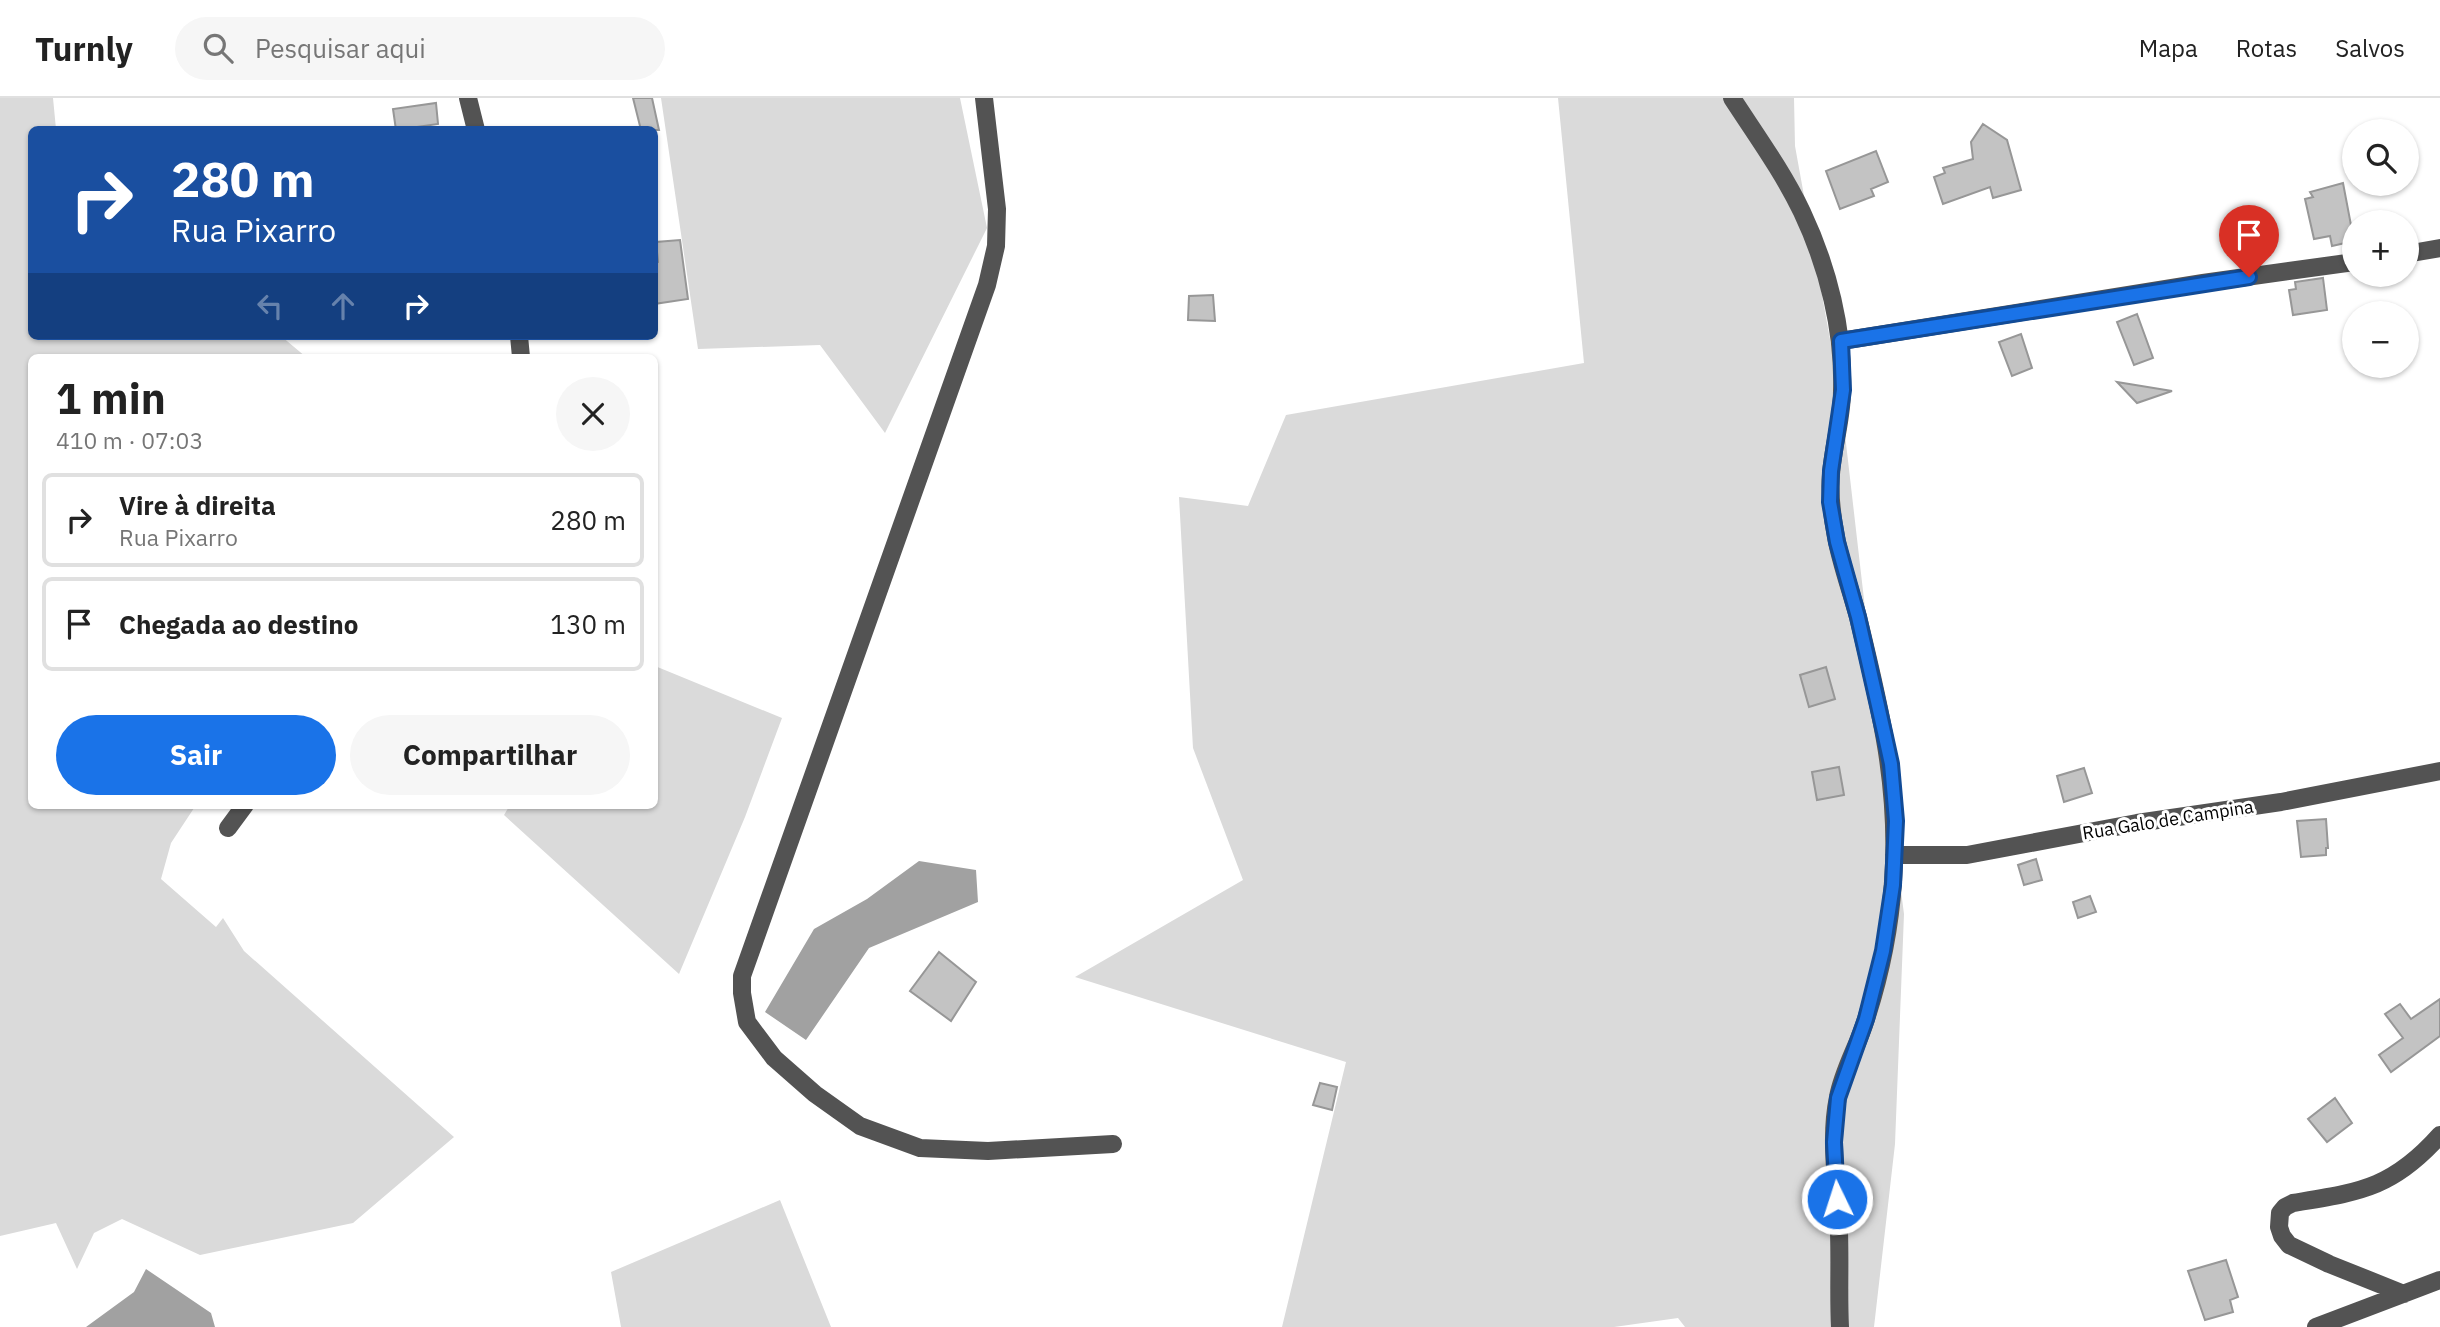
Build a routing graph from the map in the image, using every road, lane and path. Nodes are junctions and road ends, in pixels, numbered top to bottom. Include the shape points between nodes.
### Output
1 (468, 98) edge
2 (984, 98) edge
3 (1732, 98) edge
4 (475, 126) edge
5 (2440, 248) edge
6 (2419, 252) edge
7 (2342, 264) edge
8 (1841, 341) junction
9 (2440, 771) edge
10 (242, 809) edge
11 (228, 828) dead end
12 (1894, 855) junction
13 (2440, 1135) edge
14 (1113, 1144) dead end
15 (2440, 1280) edge
16 (2404, 1294) junction
17 (1840, 1327) edge
18 (2316, 1327) edge

1 - 4 street
2 - 14 street via 997,209 996,246 987,285 742,976 742,993 747,1022 774,1058 860,1126 920,1148 988,1151
3 - 8 street via 1802,212 1826,277
5 - 6 street
7 - 8 street
8 - 12 street via 1843,390 1830,502 1891,764
9 - 12 street, Rua Galo de Campina via 1968,855
10 - 11 street
12 - 17 street via 1875,989 1843,1080 1836,1115
13 - 16 street via 2407,1166 2377,1184 2345,1195 2293,1203 2280,1213 2278,1227 2289,1245
15 - 16 street
16 - 18 street

